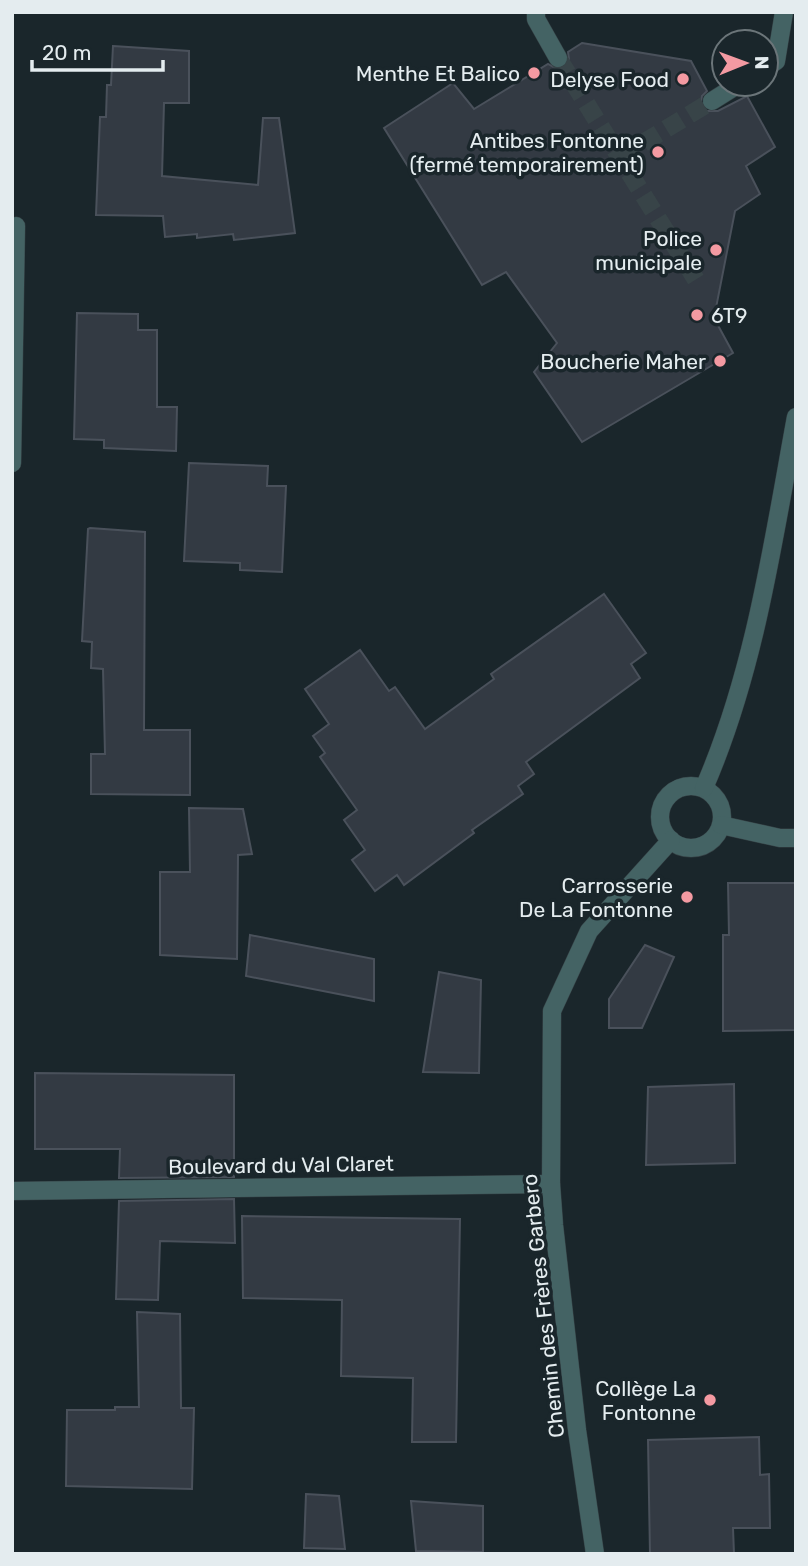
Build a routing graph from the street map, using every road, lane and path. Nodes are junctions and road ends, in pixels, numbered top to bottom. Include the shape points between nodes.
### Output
1 (536, 12) edge
2 (784, 12) edge
3 (780, 36) edge
4 (558, 58) tunnel mouth
5 (715, 98) edge
6 (712, 100) tunnel mouth
7 (16, 226) dead end
8 (796, 417) edge
9 (12, 463) edge
10 (704, 788) junction
11 (721, 825) junction
12 (796, 838) edge
13 (671, 840) junction
14 (551, 1184) junction
15 (12, 1191) edge
16 (595, 1554) edge

1 - 4 street
2 - 3 street
5 - 6 street
7 - 9 street
8 - 10 street via 755,631 719,755
10 - 11 street via 717,800
10 - 13 street via 685,786 668,796 660,814
11 - 12 street
11 - 13 street via 701,846 690,848
13 - 14 street, Chemin des Frères Garbero via 589,931 552,1011
14 - 15 street, Boulevard du Val Claret
14 - 16 street, Chemin des Frères Garbero

